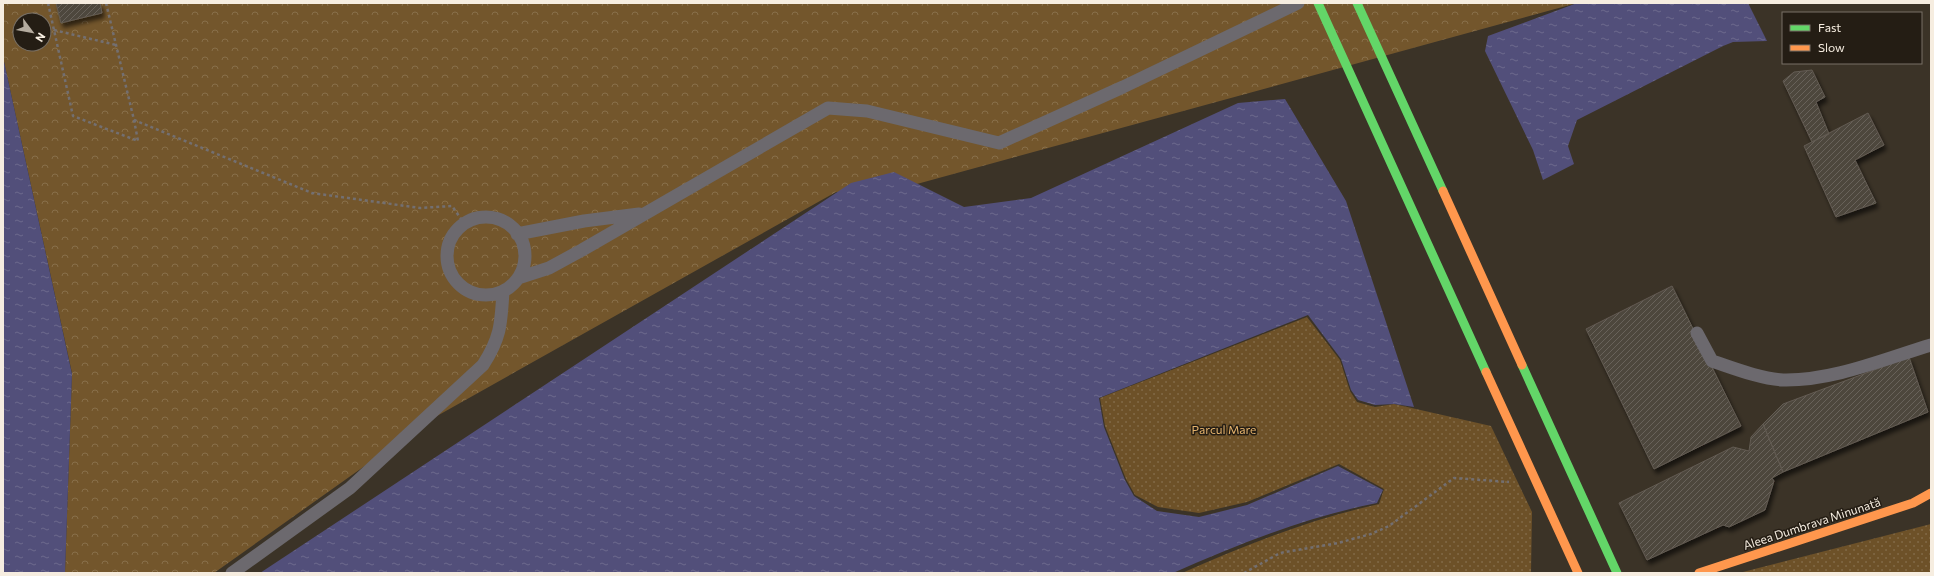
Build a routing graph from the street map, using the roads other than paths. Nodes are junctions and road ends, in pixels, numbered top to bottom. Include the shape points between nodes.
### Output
1 (1298, 3) edge
2 (1318, 3) edge
3 (1357, 3) edge
4 (645, 213) junction
5 (517, 234) junction
6 (518, 278) junction
7 (503, 291) junction
8 (1698, 333) dead end
9 (1931, 345) edge
10 (1931, 493) edge
11 (232, 573) edge
12 (1578, 573) edge
13 (1617, 573) edge
14 (1698, 573) edge

1 - 4 lane via 999,143 867,110 828,108
2 - 12 main road
3 - 13 main road
4 - 5 lane
4 - 6 lane via 549,268
5 - 6 lane via 522,239 525,256 524,268
5 - 7 lane via 505,222 484,217 464,223 451,239 447,260 454,279 471,292 491,295
6 - 7 lane
7 - 11 lane via 500,330 495,346 483,365 350,488
8 - 9 lane via 1712,361 1782,380 1830,375
10 - 14 main road, Aleea Dumbrava Minunată via 1913,503

